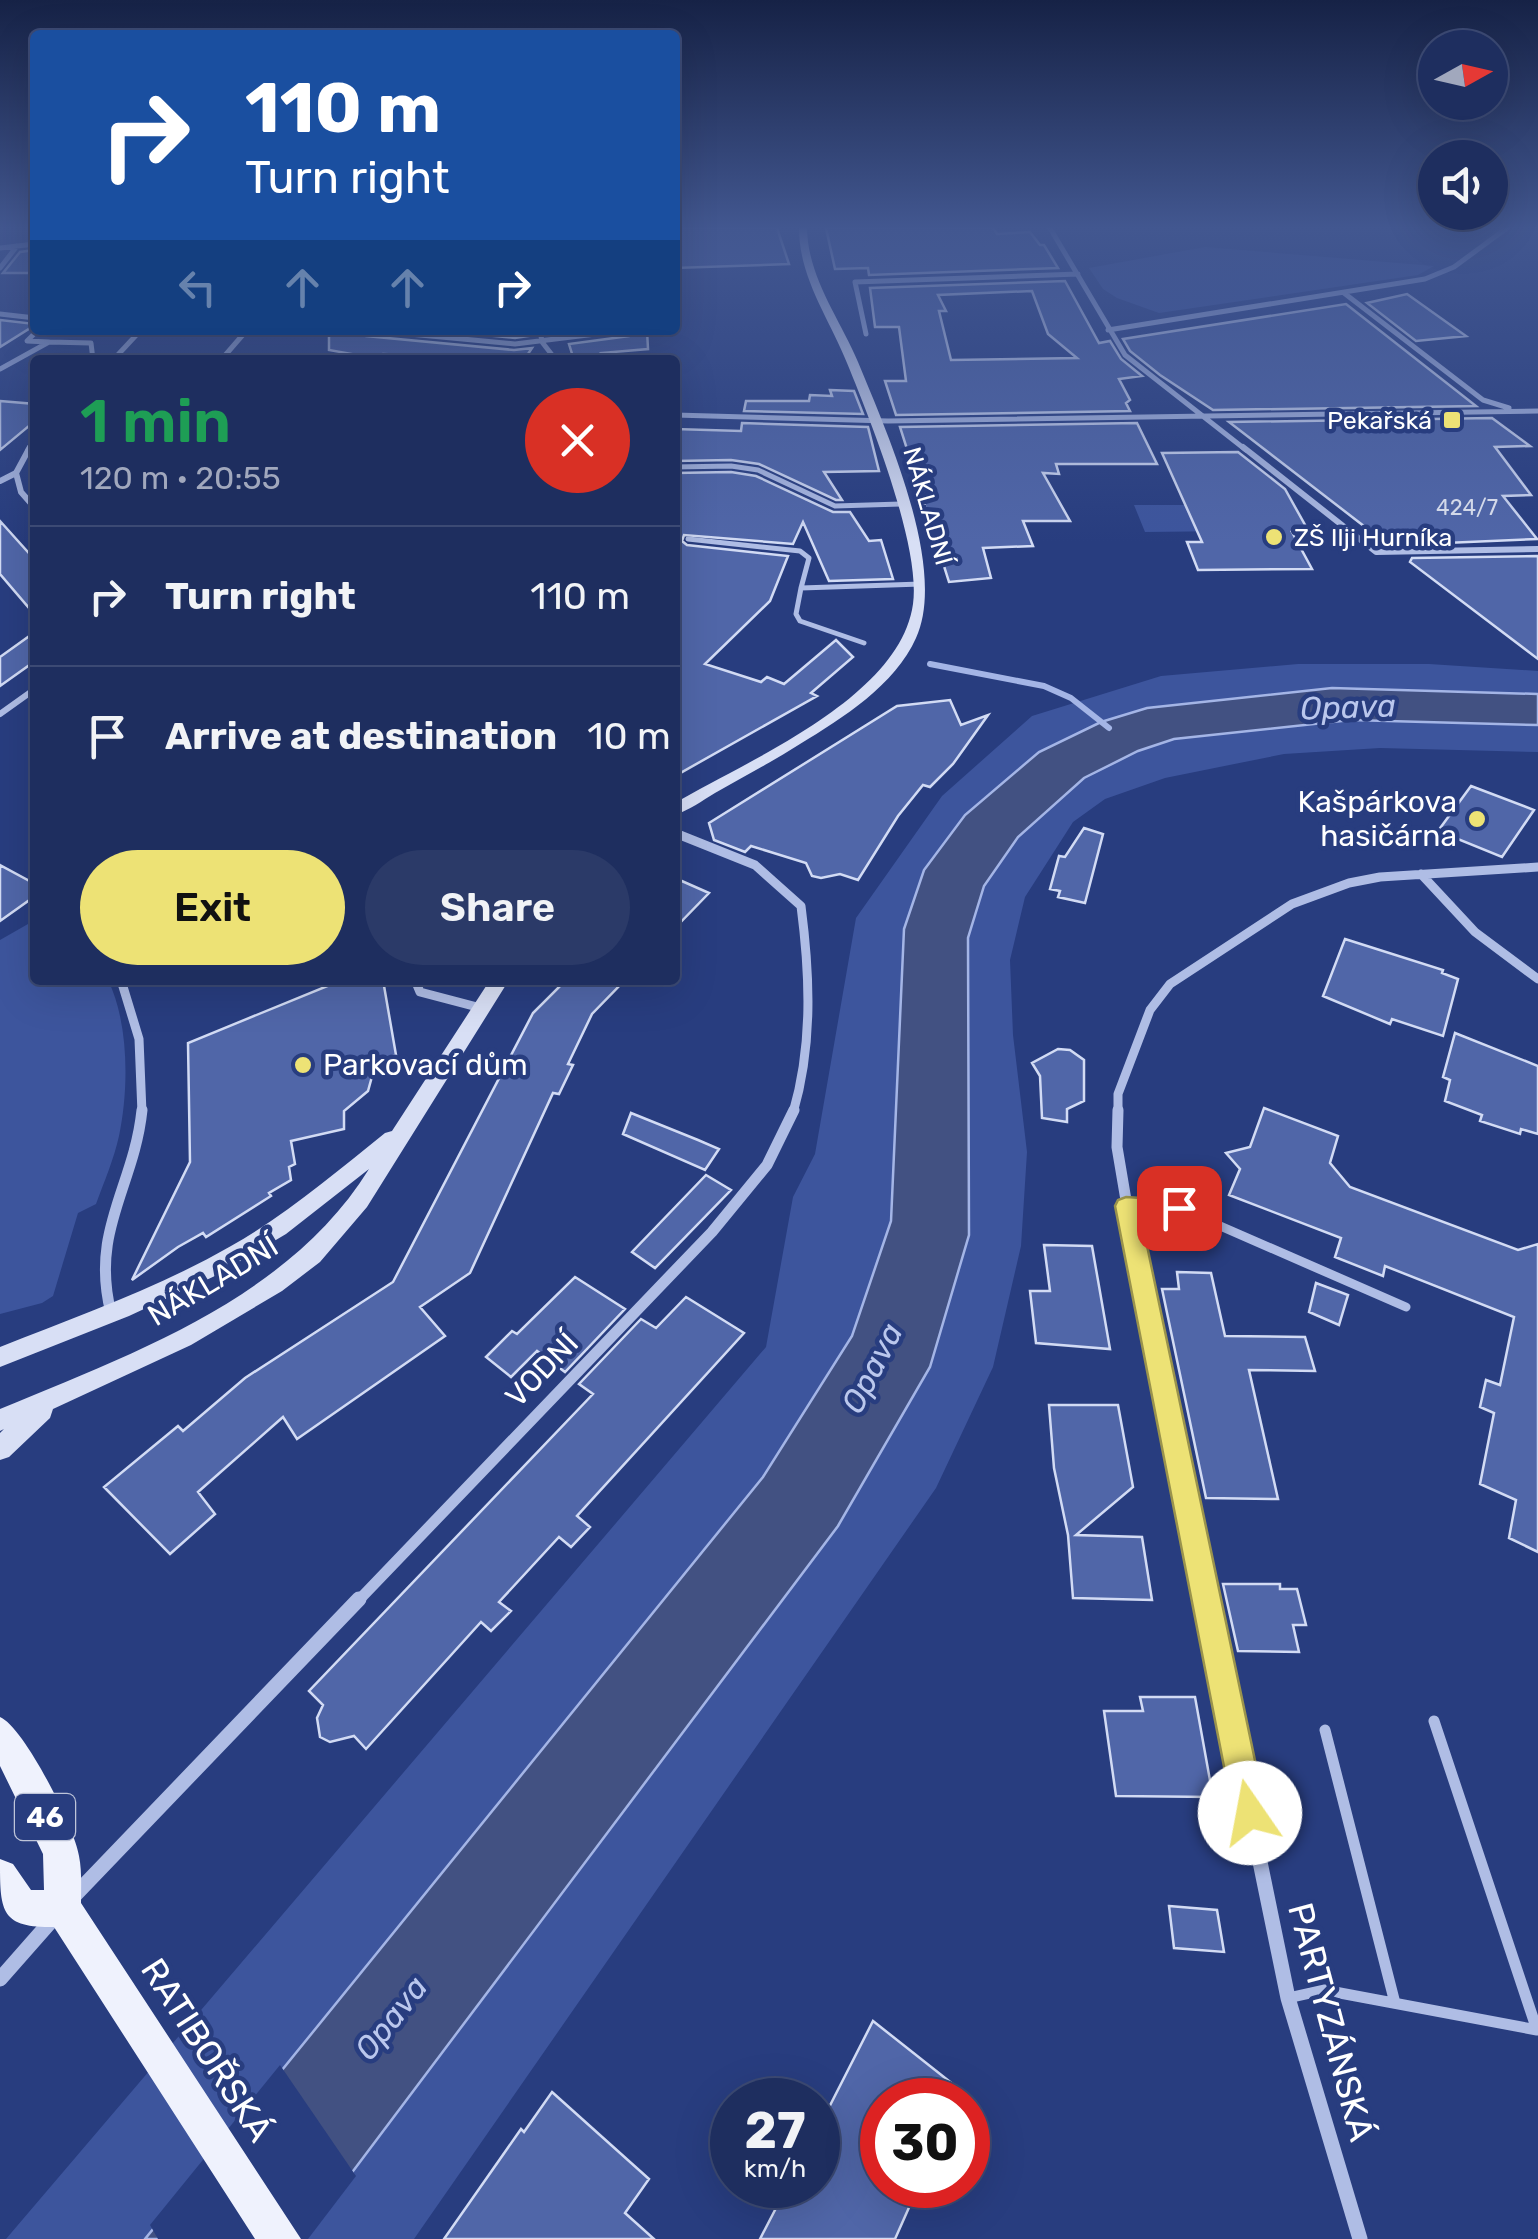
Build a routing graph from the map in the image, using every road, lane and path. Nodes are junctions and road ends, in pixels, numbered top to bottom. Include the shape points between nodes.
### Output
1 (840, 332) edge
2 (1110, 332) edge
3 (1396, 332) edge
4 (33, 335) edge
5 (136, 335) edge
6 (243, 335) edge
7 (415, 335) edge
8 (541, 335) edge
9 (592, 335) edge
10 (49, 342) junction
11 (542, 342) junction
12 (92, 355) edge
13 (118, 355) edge
14 (225, 355) edge
15 (552, 355) edge
16 (0, 370) edge
17 (1517, 411) junction
18 (1538, 414) edge
19 (680, 415) edge
20 (1204, 416) junction
21 (874, 420) junction
22 (30, 447) edge
23 (680, 467) edge
24 (16, 474) junction
25 (0, 479) edge
26 (30, 502) edge
27 (901, 504) junction
28 (688, 539) dead end
29 (1538, 549) edge
30 (921, 584) junction
31 (800, 588) junction
32 (864, 644) dead end
33 (30, 693) edge
34 (0, 714) edge
35 (680, 807) edge
36 (680, 835) edge
37 (1538, 867) edge
38 (1421, 874) junction
39 (1538, 979) edge
40 (123, 985) edge
41 (417, 985) edge
42 (497, 985) edge
43 (481, 1008) junction
44 (405, 1128) junction
45 (1185, 1180) dead end
46 (1126, 1206) junction
47 (1179, 1208) junction
48 (1406, 1307) dead end
49 (110, 1313) junction
50 (0, 1356) edge
51 (61, 1395) junction
52 (0, 1420) edge
53 (0, 1450) edge
54 (1434, 1720) dead end
55 (1325, 1730) dead end
56 (0, 1734) edge
57 (0, 1877) edge
58 (63, 1908) junction
59 (0, 1979) edge
60 (1288, 1998) junction
61 (1395, 2004) junction
62 (280, 2239) edge
63 (1360, 2239) edge

1 - 21 street, NÁKLADNÍ
2 - 20 street via 1125,355
3 - 17 street via 1483,400
4 - 10 street via 27,341
5 - 13 street
6 - 14 street
7 - 11 street
8 - 11 street
9 - 11 street
10 - 12 street via 91,343
10 - 16 street
11 - 15 street
17 - 18 street
17 - 20 street
19 - 21 street
20 - 21 street
20 - 29 street via 1376,552
21 - 27 street, NÁKLADNÍ
22 - 24 street
23 - 27 lane via 758,470 835,506
24 - 25 street
24 - 26 street
27 - 30 street, NÁKLADNÍ
28 - 31 lane via 800,550 810,558
30 - 31 lane
30 - 35 street, NÁKLADNÍ via 909,639 875,681 804,734
31 - 32 lane via 800,621
33 - 34 street
36 - 58 street, VODNÍ via 755,865 801,906 807,1000 791,1121 755,1182 712,1232
37 - 38 street, PARTYZÁNSKÁ
38 - 39 street via 1453,914
38 - 46 street, PARTYZÁNSKÁ via 1349,883 1292,904 1170,984 1144,1024 1118,1094
40 - 49 street via 144,1071 138,1140 101,1254
41 - 43 street via 420,992
42 - 43 street, NÁKLADNÍ
43 - 44 street, NÁKLADNÍ
44 - 49 street, NÁKLADNÍ via 240,1252
44 - 51 street, NÁKLADNÍ via 342,1225 296,1266 208,1323
45 - 47 lane
46 - 47 lane
46 - 60 street, PARTYZÁNSKÁ
47 - 48 lane
49 - 50 street, NÁKLADNÍ
51 - 52 street, NÁKLADNÍ
51 - 53 street
54 - 61 lane via 1537,2030
55 - 61 lane
56 - 58 main road, 46 via 61,1853
57 - 58 main road, 46 via 22,1909
58 - 59 street
58 - 62 main road, RATIBOŘSKÁ
60 - 61 lane via 1324,1990
60 - 63 street, PARTYZÁNSKÁ

